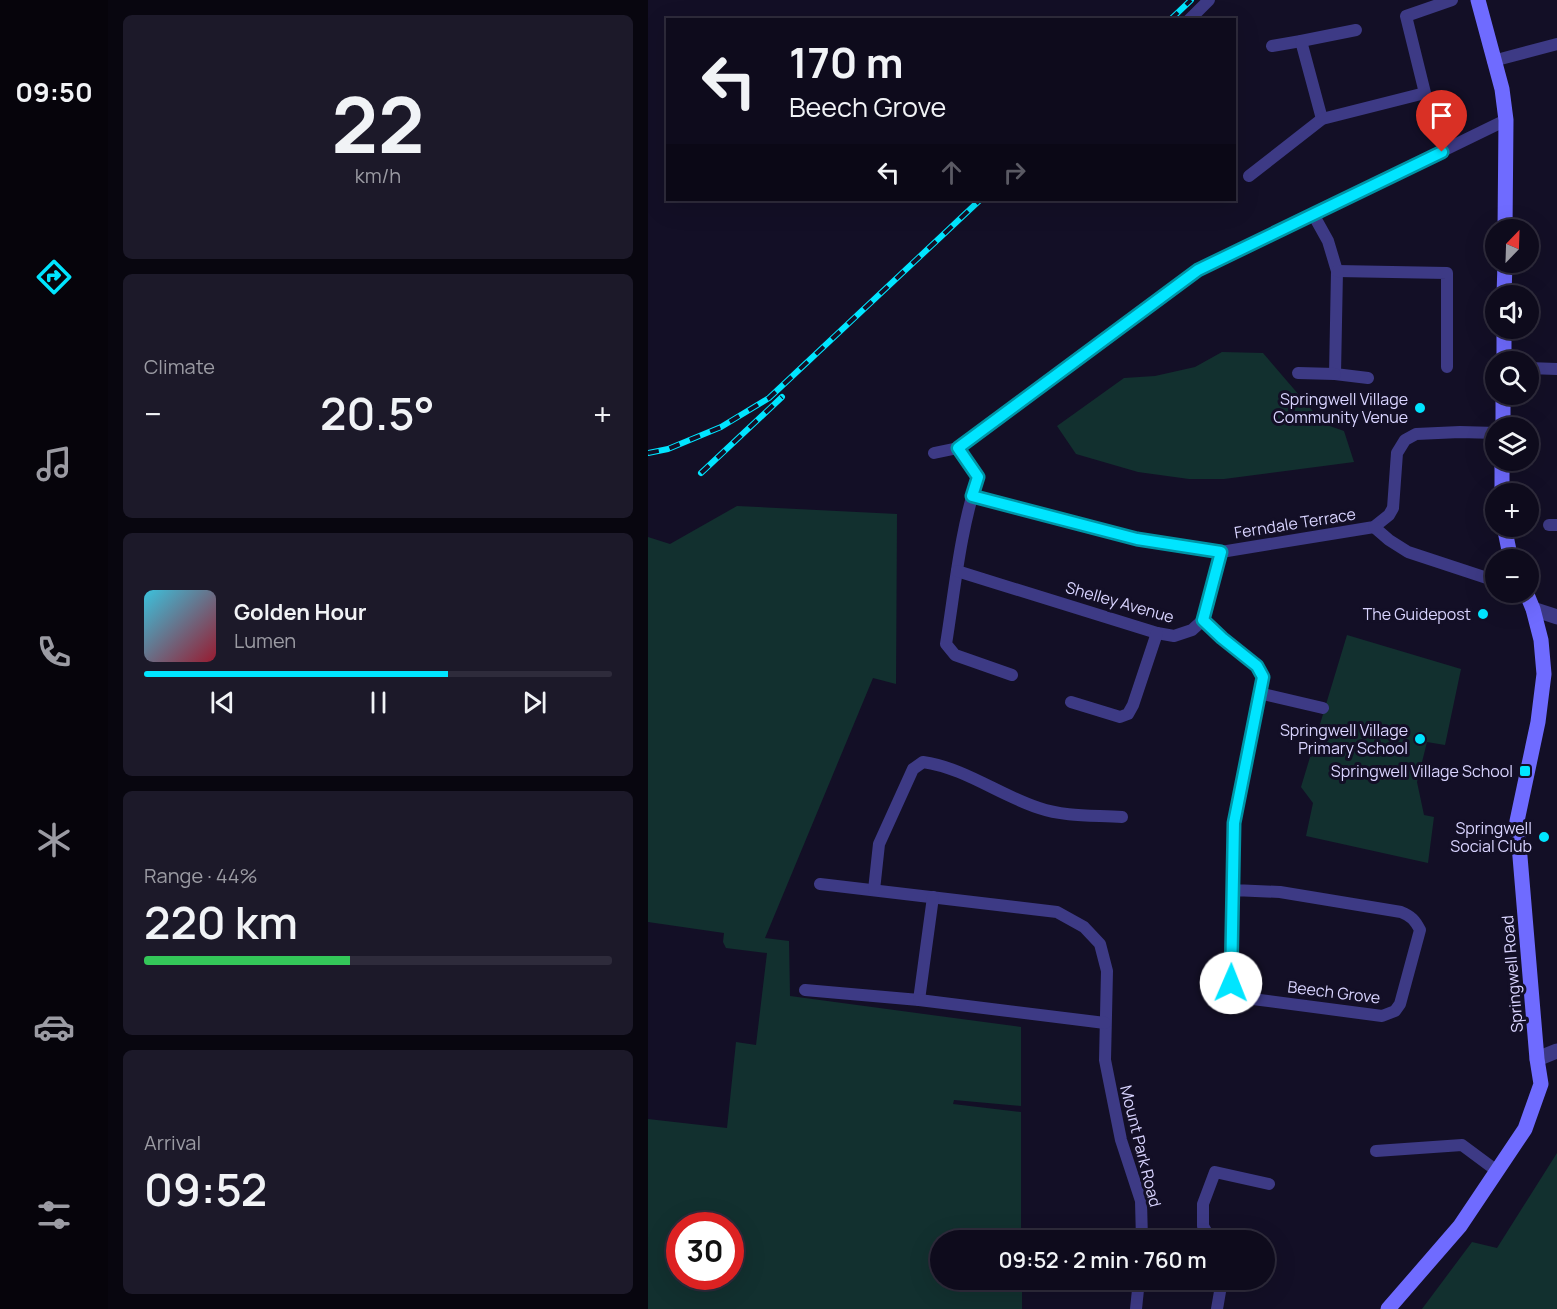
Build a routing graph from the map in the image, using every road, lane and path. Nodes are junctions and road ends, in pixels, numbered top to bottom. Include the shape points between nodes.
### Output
1 (1209, 0) edge
2 (1452, 0) edge
3 (1478, 0) edge
4 (1191, 18) edge
5 (1356, 30) dead end
6 (1301, 40) junction
7 (1557, 44) edge
8 (1272, 46) dead end
9 (1493, 61) junction
10 (1322, 119) junction
11 (1506, 120) junction
12 (1249, 176) dead end
13 (1313, 214) junction
14 (1505, 219) edge
15 (1337, 271) junction
16 (1447, 368) dead end
17 (1539, 368) edge
18 (1557, 369) edge
19 (1298, 373) dead end
20 (1335, 374) junction
21 (1368, 378) dead end
22 (1485, 433) edge
23 (958, 448) junction
24 (934, 453) dead end
25 (972, 496) junction
26 (1374, 527) junction
27 (1221, 552) junction
28 (957, 571) junction
29 (1485, 576) edge
30 (1531, 603) edge
31 (1533, 609) junction
32 (1557, 617) edge
33 (1203, 620) junction
34 (1157, 633) junction
35 (1012, 675) dead end
36 (1259, 693) junction
37 (1071, 702) dead end
38 (1323, 708) dead end
39 (1122, 817) dead end
40 (820, 884) dead end
41 (874, 890) junction
42 (1233, 890) junction
43 (933, 897) junction
44 (805, 990) dead end
45 (920, 1000) junction
46 (1105, 1023) junction
47 (1557, 1051) edge
48 (1537, 1059) junction
49 (1376, 1151) dead end
50 (1497, 1171) junction
51 (1269, 1184) dead end
52 (1142, 1230) edge
53 (1205, 1230) edge
54 (1138, 1290) edge
55 (1220, 1290) edge
56 (1136, 1309) edge
57 (1217, 1309) edge
58 (1388, 1309) edge

1 - 4 street
2 - 10 street via 1406,16 1425,93
3 - 9 main road
5 - 6 street
6 - 8 street
6 - 10 street
7 - 9 street
9 - 11 main road
10 - 12 street
11 - 13 street
11 - 14 main road
13 - 15 street via 1328,241
13 - 23 street via 1198,270
15 - 16 street via 1447,273
15 - 20 street
17 - 18 street
19 - 20 street
20 - 21 street
22 - 26 street via 1416,434 1406,440 1397,453 1393,508
23 - 24 street
23 - 25 street via 978,477
25 - 27 street, Ferndale Terrace via 1137,539
25 - 28 street
26 - 27 street, Ferndale Terrace
26 - 29 street via 1408,552
27 - 33 street
28 - 34 street, Shelley Avenue
28 - 35 street via 946,644 955,655
30 - 31 main road, Springwell Road
31 - 32 street
31 - 48 main road, Springwell Road via 1544,674 1517,821
33 - 34 street, Shelley Avenue via 1192,630 1174,636
33 - 36 street, Beech Grove via 1257,666 1263,677
34 - 37 street via 1128,714 1120,717
36 - 38 street
36 - 42 street, Beech Grove via 1234,823
39 - 41 street via 1039,808 953,769 923,762 913,769 879,844
40 - 41 street, Mount Park Road
41 - 43 street, Mount Park Road
42 - 42 street, Beech Grove via 1234,991 1245,998 1382,1016 1395,1011 1420,930 1410,915 1280,892
43 - 45 street
43 - 46 street, Mount Park Road via 1058,912 1084,927 1100,944 1107,971
44 - 45 street
45 - 46 street
46 - 52 street, Mount Park Road via 1105,1060 1120,1140 1141,1201
47 - 48 street
48 - 50 main road, Springwell Road via 1541,1084 1525,1129
49 - 50 street via 1462,1145
50 - 58 main road, Springwell Road via 1460,1226
51 - 53 street via 1215,1172 1203,1204
54 - 56 street
55 - 57 street

